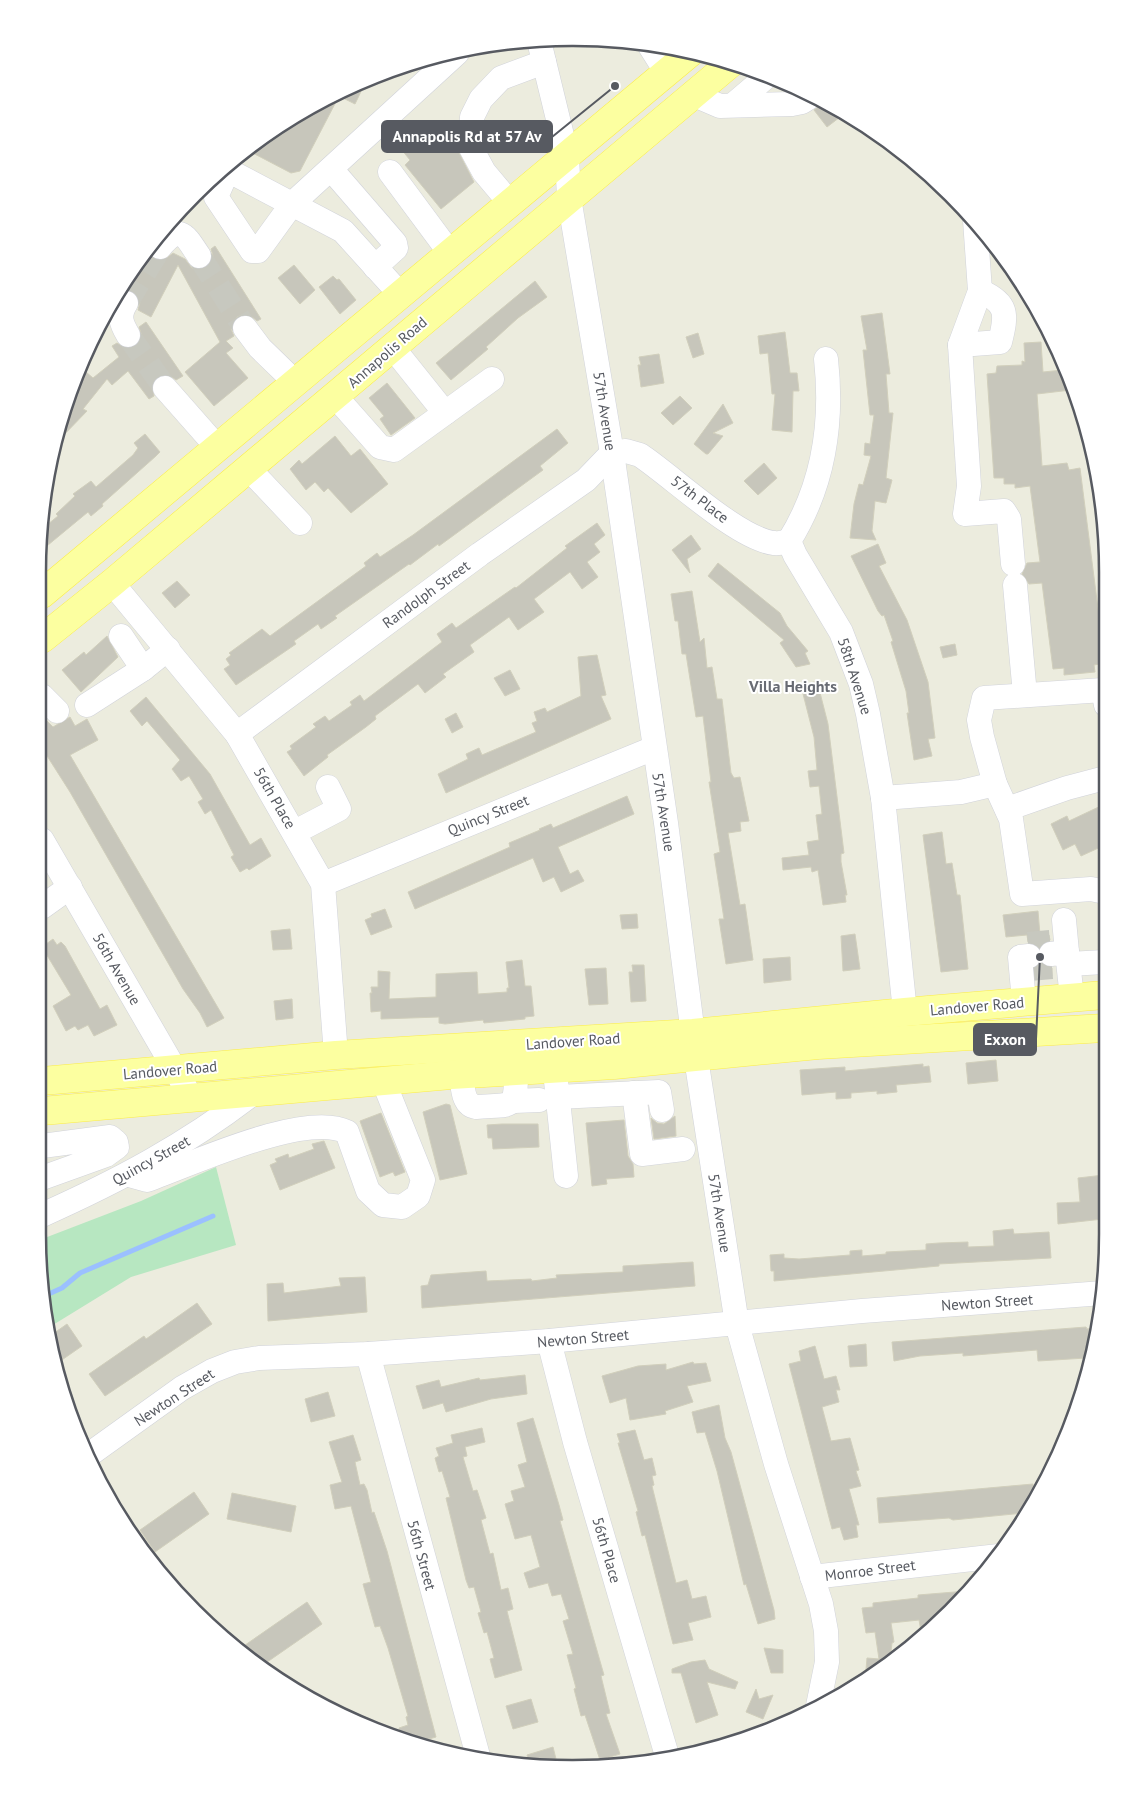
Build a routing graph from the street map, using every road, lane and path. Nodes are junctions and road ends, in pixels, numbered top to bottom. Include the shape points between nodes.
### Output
1 (541, 51) edge
2 (654, 53) edge
3 (684, 58) edge
4 (448, 61) edge
5 (724, 69) edge
6 (667, 73) junction
7 (761, 81) edge
8 (692, 94) junction
9 (804, 101) edge
10 (733, 105) junction
11 (567, 156) junction
12 (331, 169) junction
13 (390, 172) dead end
14 (569, 198) junction
15 (510, 203) junction
16 (976, 236) edge
17 (160, 247) tunnel mouth
18 (450, 253) junction
19 (199, 256) tunnel mouth
20 (375, 267) junction
21 (980, 291) junction
22 (400, 294) junction
23 (126, 303) tunnel mouth
24 (245, 328) tunnel mouth
25 (128, 335) tunnel mouth
26 (960, 345) junction
27 (393, 348) junction
28 (826, 359) dead end
29 (492, 379) dead end
30 (295, 382) junction
31 (165, 388) tunnel mouth
32 (335, 396) junction
33 (445, 413) junction
34 (217, 447) junction
35 (612, 452) junction
36 (248, 468) junction
37 (300, 523) dead end
38 (789, 541) junction
39 (112, 583) junction
40 (46, 591) edge
41 (46, 636) edge
42 (121, 636) dead end
43 (168, 649) junction
44 (143, 669) junction
45 (1099, 690) edge
46 (1025, 695) junction
47 (87, 706) dead end
48 (238, 734) junction
49 (654, 748) junction
50 (1099, 780) edge
51 (995, 784) junction
52 (328, 787) dead end
53 (883, 798) junction
54 (1007, 809) junction
55 (295, 832) junction
56 (46, 847) edge
57 (323, 884) junction
58 (70, 887) junction
59 (1099, 891) edge
60 (46, 903) edge
61 (1064, 920) dead end
62 (1044, 956) junction
63 (1099, 962) edge
64 (1099, 996) edge
65 (1072, 998) junction
66 (1024, 1002) junction
67 (905, 1012) junction
68 (1099, 1028) edge
69 (694, 1046) junction
70 (336, 1055) junction
71 (642, 1063) junction
72 (600, 1066) junction
73 (555, 1069) junction
74 (176, 1070) junction
75 (516, 1071) junction
76 (461, 1074) junction
77 (383, 1080) junction
78 (46, 1081) edge
79 (640, 1093) junction
80 (252, 1094) junction
81 (602, 1094) junction
82 (548, 1098) junction
83 (192, 1099) junction
84 (514, 1101) junction
85 (662, 1110) dead end
86 (46, 1111) edge
87 (46, 1145) edge
88 (683, 1149) dead end
89 (129, 1175) junction
90 (566, 1176) dead end
91 (46, 1177) edge
92 (46, 1214) edge
93 (1095, 1294) edge
94 (737, 1324) junction
95 (549, 1341) junction
96 (368, 1354) junction
97 (94, 1451) edge
98 (987, 1557) edge
99 (812, 1577) junction
100 (820, 1697) edge
101 (477, 1751) edge
102 (666, 1751) edge

1 - 11 street, 57th Avenue
1 - 15 street via 501,78 480,99 472,117 470,148 484,172
2 - 6 street
3 - 6 main road
4 - 12 street
5 - 8 main road, Annapolis Road
6 - 11 main road
7 - 10 street
8 - 10 street via 720,106
8 - 14 main road, Annapolis Road
9 - 10 street via 792,104
11 - 14 street, 57th Avenue
11 - 15 main road
12 - 20 street via 395,243 396,248
12 - 20 street via 292,204 343,231
13 - 18 street
14 - 27 main road, Annapolis Road
14 - 35 street, 57th Avenue
15 - 18 main road
16 - 21 street
17 - 19 street via 169,236 181,233
18 - 22 main road
20 - 22 street
21 - 26 street
21 - 26 street via 997,298 1004,308 1005,325 1000,342
22 - 30 main road
23 - 25 street via 120,312 121,324
24 - 30 street via 260,348
26 - 46 street via 969,486 965,514 1004,510 1009,519
27 - 32 main road, Annapolis Road
27 - 33 street
28 - 38 street via 829,410 826,445 810,502
29 - 33 street
30 - 34 main road
31 - 34 street
32 - 33 street via 380,447 394,450
32 - 36 main road, Annapolis Road
34 - 40 main road
35 - 38 street, 57th Place via 640,455 740,528 762,540 775,544
35 - 48 street, Randolph Street via 586,480 480,554
35 - 49 street, 57th Avenue
36 - 37 street
36 - 39 main road, Annapolis Road
38 - 53 street, 58th Avenue via 841,632 861,684
39 - 41 main road, Annapolis Road
39 - 43 street, 56th Place
42 - 44 street
43 - 44 street
43 - 48 street, 56th Place
44 - 47 street
45 - 46 street
46 - 51 street via 984,698 979,720
48 - 55 street, 56th Place
49 - 57 street, Quincy Street
49 - 69 street, 57th Avenue
50 - 54 street
51 - 53 street via 961,792
51 - 54 street
52 - 55 street via 342,816
53 - 67 street, 58th Avenue
54 - 59 street via 1022,894
55 - 57 street, 56th Place
56 - 58 street, 56th Avenue
57 - 70 street, 56th Place
58 - 60 street
58 - 74 street, 56th Avenue
61 - 62 street
62 - 63 street
62 - 65 street
62 - 66 street
64 - 65 main road, Landover Road
65 - 66 main road, Landover Road
66 - 67 main road, Landover Road
67 - 69 main road, Landover Road
68 - 69 main road, Landover Road via 828,1045
69 - 70 main road, Landover Road
69 - 71 main road, Landover Road
69 - 94 street, 57th Avenue
70 - 74 main road, Landover Road
71 - 72 main road, Landover Road
71 - 79 street
72 - 73 main road, Landover Road
72 - 81 street
73 - 75 main road, Landover Road
73 - 82 street
74 - 78 main road, Landover Road
74 - 83 street, 56th Avenue
75 - 76 main road, Landover Road
75 - 84 street
76 - 77 main road, Landover Road
76 - 84 street via 466,1101 471,1107
77 - 80 main road, Landover Road
77 - 89 street via 423,1180 418,1196 402,1207 383,1205 368,1191 347,1132 336,1126 306,1127 269,1135 147,1180
79 - 81 street
79 - 85 street via 659,1092
79 - 88 street via 642,1154
80 - 83 main road, Landover Road
80 - 89 street, Quincy Street via 216,1122
81 - 82 street
82 - 84 street
82 - 90 street
83 - 86 main road, Landover Road
87 - 91 street via 110,1137 117,1147 106,1155
89 - 92 street, Quincy Street
93 - 94 street, Newton Street
94 - 95 street, Newton Street
94 - 99 street, 57th Avenue
95 - 96 street, Newton Street
95 - 102 street, 56th Place via 575,1442
96 - 97 street, Newton Street via 259,1358 235,1362 182,1388
96 - 101 street, 56th Street
98 - 99 street, Monroe Street
99 - 100 street, Monroe Street via 826,1631 827,1662

